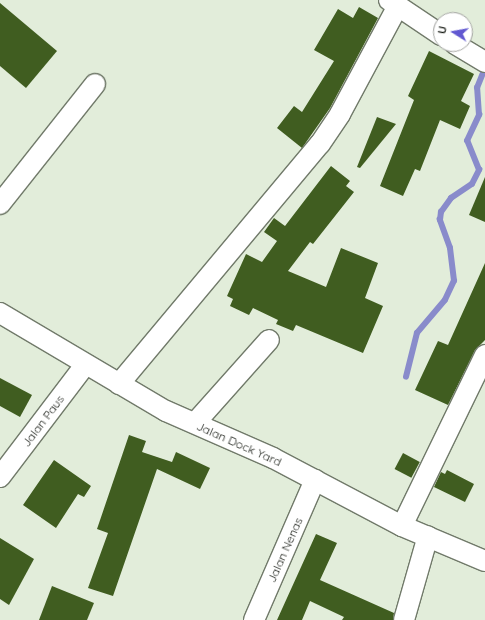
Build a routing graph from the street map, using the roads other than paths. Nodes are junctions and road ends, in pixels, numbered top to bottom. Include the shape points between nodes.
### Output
1 (391, 2) edge
2 (433, 30) edge
3 (472, 52) edge
4 (482, 57) edge
5 (94, 84) dead end
6 (0, 204) edge
7 (0, 313) edge
8 (269, 340) dead end
9 (485, 355) edge
10 (85, 365) junction
11 (119, 384) junction
12 (194, 424) junction
13 (0, 477) edge
14 (315, 480) junction
15 (402, 526) junction
16 (428, 536) junction
17 (485, 561) edge
18 (254, 620) edge
19 (404, 620) edge

1 - 2 street
1 - 11 street via 340,114 315,151
3 - 4 street
5 - 6 street
7 - 10 street, Jalan Dock Yard
8 - 12 street
9 - 15 street
10 - 11 street, Jalan Dock Yard
10 - 13 street, Jalan Paus
11 - 12 street, Jalan Dock Yard
12 - 14 street, Jalan Dock Yard
14 - 15 street, Jalan Dock Yard
14 - 18 street, Jalan Nenas
15 - 16 street, Jalan Dock Yard
16 - 17 street, Jalan Dock Yard
16 - 19 street

